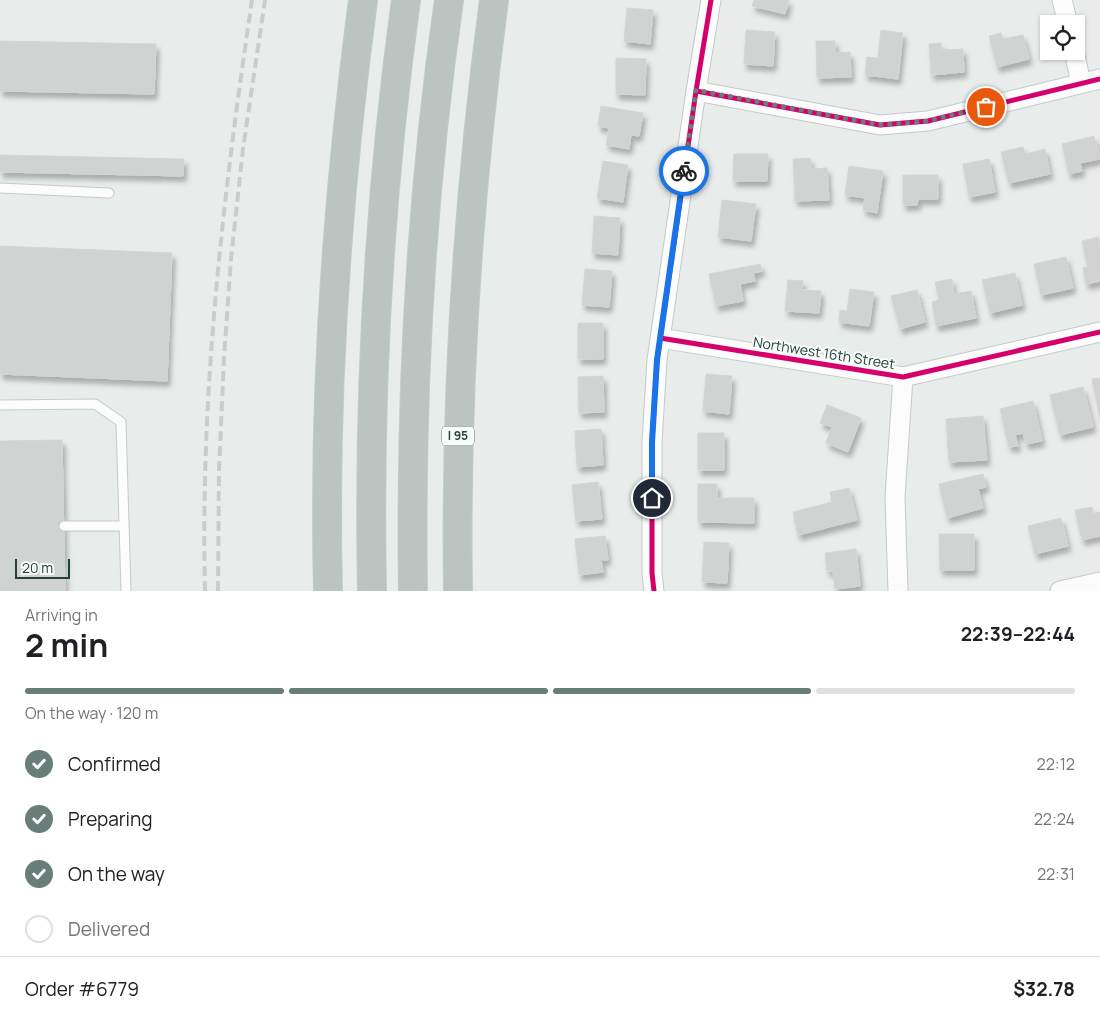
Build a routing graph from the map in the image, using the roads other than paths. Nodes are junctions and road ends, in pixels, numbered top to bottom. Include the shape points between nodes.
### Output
1 (363, 0) edge
2 (406, 0) edge
3 (449, 0) edge
4 (494, 0) edge
5 (711, 0) edge
6 (1062, 0) edge
7 (1066, 15) edge
8 (1076, 60) edge
9 (1100, 79) edge
10 (1081, 83) junction
11 (696, 90) junction
12 (0, 188) edge
13 (109, 193) dead end
14 (1100, 332) edge
15 (660, 338) junction
16 (903, 377) junction
17 (0, 405) edge
18 (64, 526) dead end
19 (124, 526) junction
20 (327, 546) junction
21 (1100, 582) edge
22 (126, 591) edge
23 (328, 591) edge
24 (335, 591) edge
25 (372, 591) edge
26 (413, 591) edge
27 (458, 591) edge
28 (654, 591) edge
29 (898, 591) edge
30 (1060, 591) edge

1 - 20 highway via 335,277
2 - 25 highway via 381,243 373,408
3 - 26 highway via 432,143 420,296 413,476
4 - 27 highway, I 95 via 476,148 465,280 457,482
5 - 11 street
6 - 7 street
8 - 10 street
9 - 10 street
10 - 11 street via 928,121 880,125
11 - 15 street
12 - 13 lane
14 - 16 street, Northwest 16th Street
15 - 16 street, Northwest 16th Street
15 - 28 street via 652,442
16 - 29 street via 895,497
17 - 19 lane via 95,404 121,422
18 - 19 lane
19 - 22 lane
20 - 23 highway
20 - 24 highway
21 - 30 street

